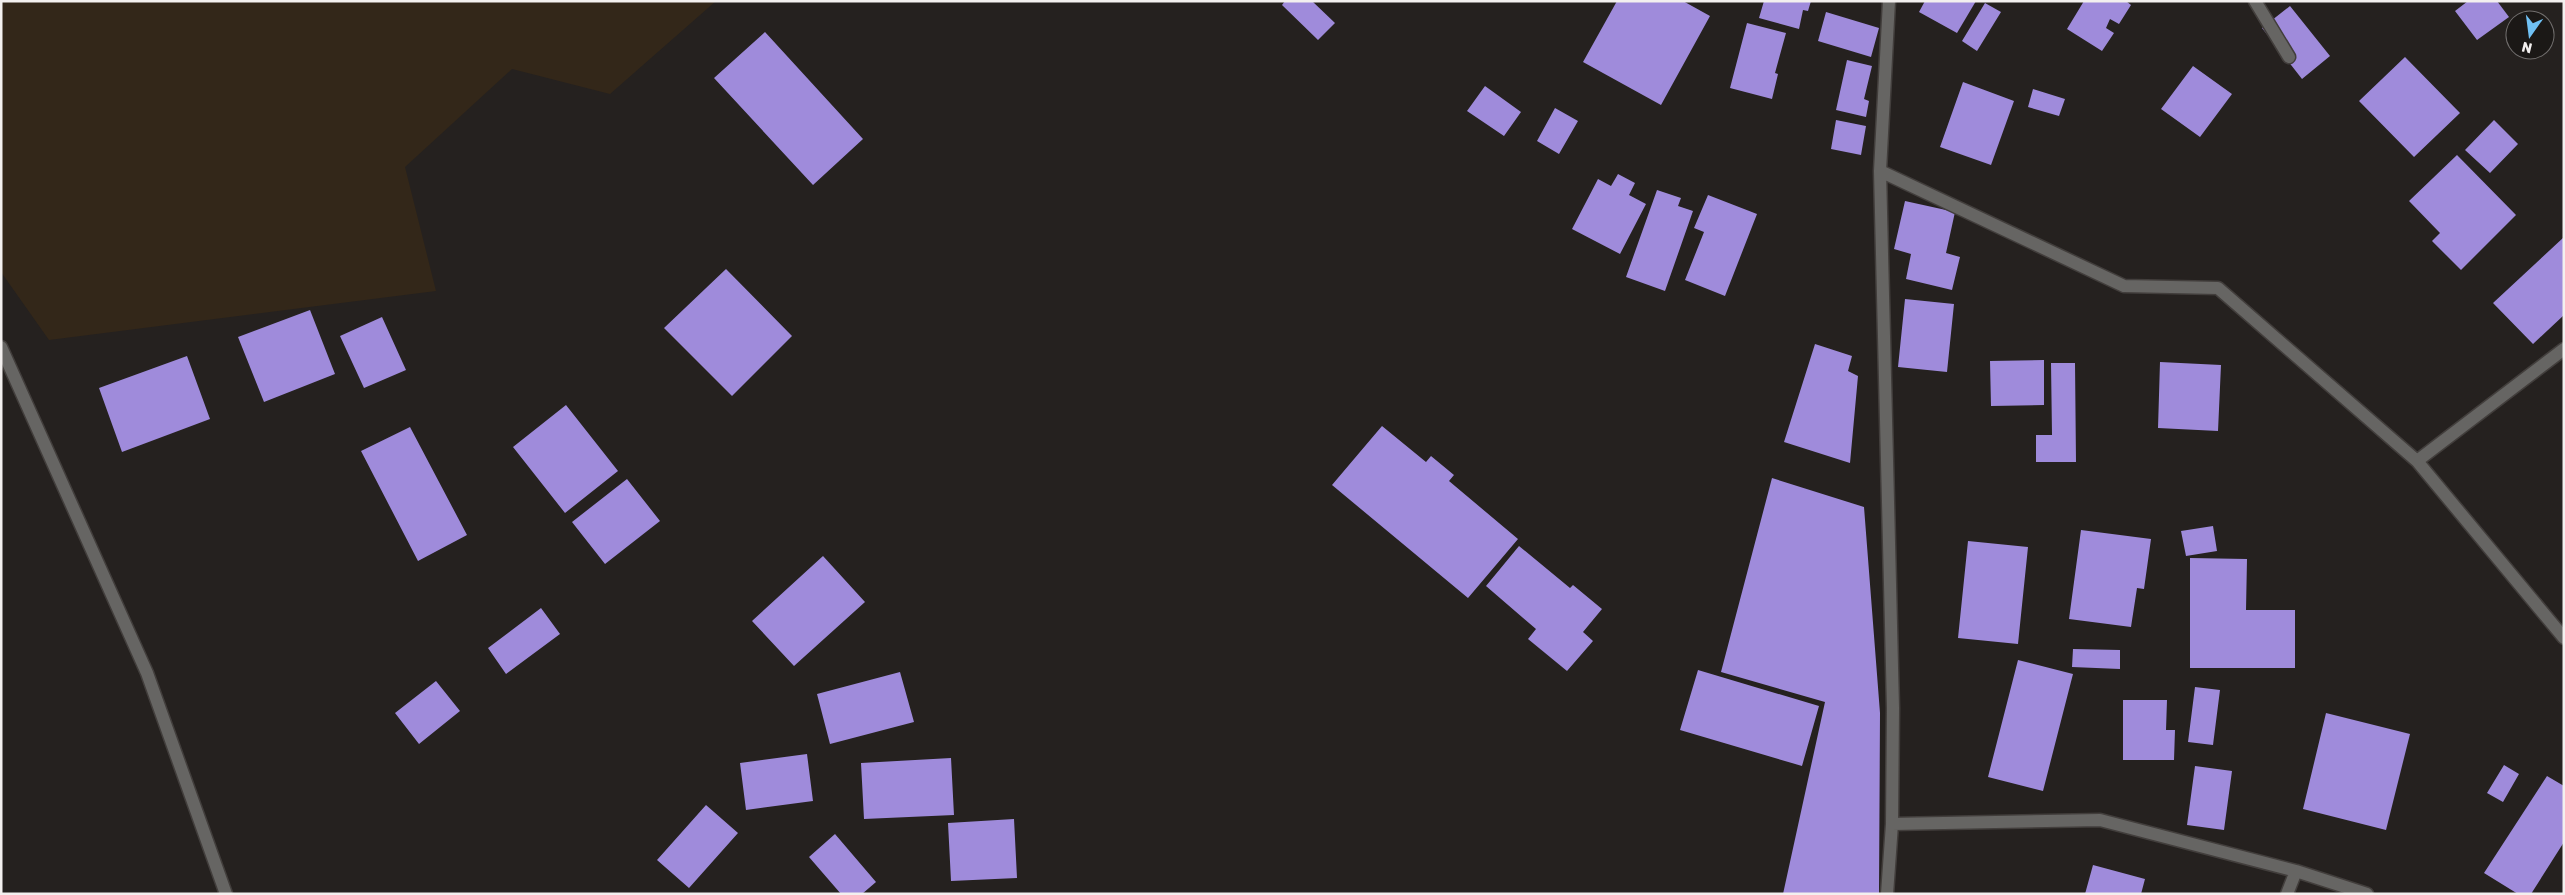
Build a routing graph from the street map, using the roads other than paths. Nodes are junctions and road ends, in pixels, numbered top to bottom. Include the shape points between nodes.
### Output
1 (1889, 1) edge
2 (2255, 1) edge
3 (2289, 57) dead end
4 (1880, 171) junction
5 (1, 347) edge
6 (2564, 349) edge
7 (2417, 461) junction
8 (2564, 638) edge
9 (1892, 824) junction
10 (2296, 871) junction
11 (226, 894) edge
12 (1887, 894) edge
13 (2287, 894) edge
14 (2367, 894) edge

1 - 4 street
2 - 3 street
4 - 7 street via 2124,286 2218,288
4 - 9 street via 1893,708
5 - 11 street via 146,673
6 - 7 street
7 - 8 street
9 - 10 street via 2100,820
9 - 12 street
10 - 13 street
10 - 14 street

